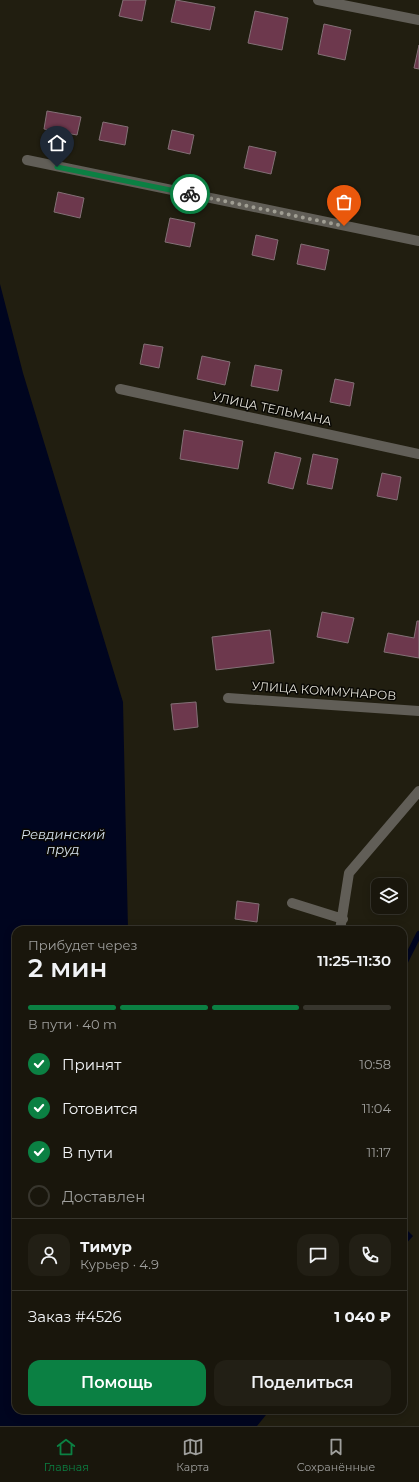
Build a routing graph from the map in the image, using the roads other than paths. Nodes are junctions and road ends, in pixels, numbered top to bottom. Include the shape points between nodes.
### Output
1 (318, 0) edge
2 (419, 20) edge
3 (27, 160) dead end
4 (419, 241) edge
5 (120, 389) dead end
6 (419, 454) edge
7 (228, 698) dead end
8 (419, 711) edge
9 (419, 791) edge
10 (292, 903) dead end
11 (342, 919) junction
12 (341, 926) edge

1 - 2 street
3 - 4 street
5 - 6 street, УЛИЦА ТЕЛЬМАНА
7 - 8 street, УЛИЦА КОММУНАРОВ
9 - 11 street via 349,873
10 - 11 street
11 - 12 street

